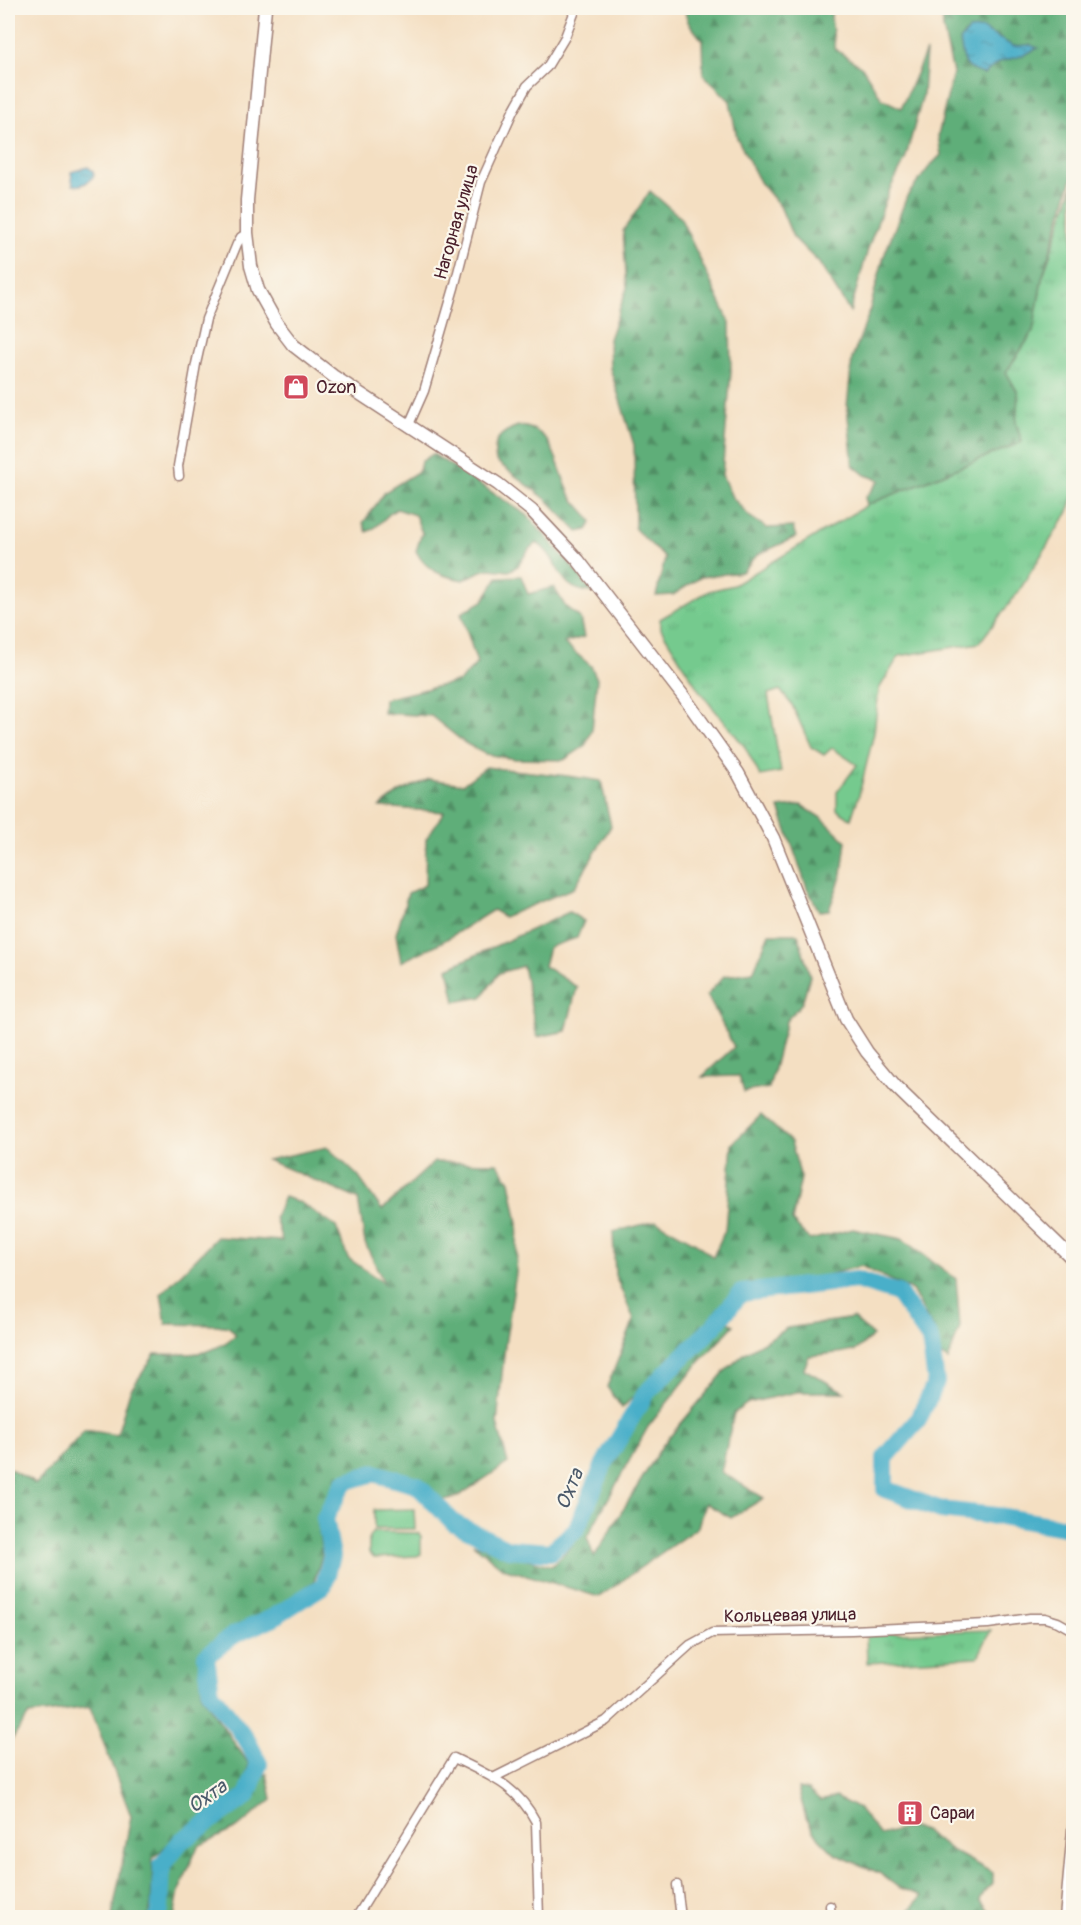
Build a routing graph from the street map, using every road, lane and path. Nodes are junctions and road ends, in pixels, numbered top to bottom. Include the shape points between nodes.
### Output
1 (265, 8) edge
2 (576, 8) edge
3 (247, 233) junction
4 (408, 427) junction
5 (179, 476) dead end
6 (1074, 1260) edge
7 (1074, 1631) edge
8 (494, 1778) junction
9 (1074, 1808) edge
10 (677, 1885) dead end
11 (830, 1906) dead end
12 (356, 1917) edge
13 (539, 1917) edge
14 (681, 1917) edge
15 (831, 1917) edge
16 (1064, 1917) edge

1 - 3 main road via 246,200
2 - 4 street, Нагорная улица via 547,67 527,86 513,111 481,182 424,391
3 - 4 main road via 258,290 293,345
3 - 5 street via 237,244 206,319
4 - 6 main road via 498,484 532,511 578,560 738,773 773,838 846,1019 867,1052 897,1088
7 - 8 street, Кольцевая улица via 1045,1618 1030,1618 988,1624 712,1633 690,1646 606,1721
8 - 12 street via 454,1758
8 - 13 street via 515,1792 536,1822
9 - 16 street
10 - 14 street
11 - 15 street

